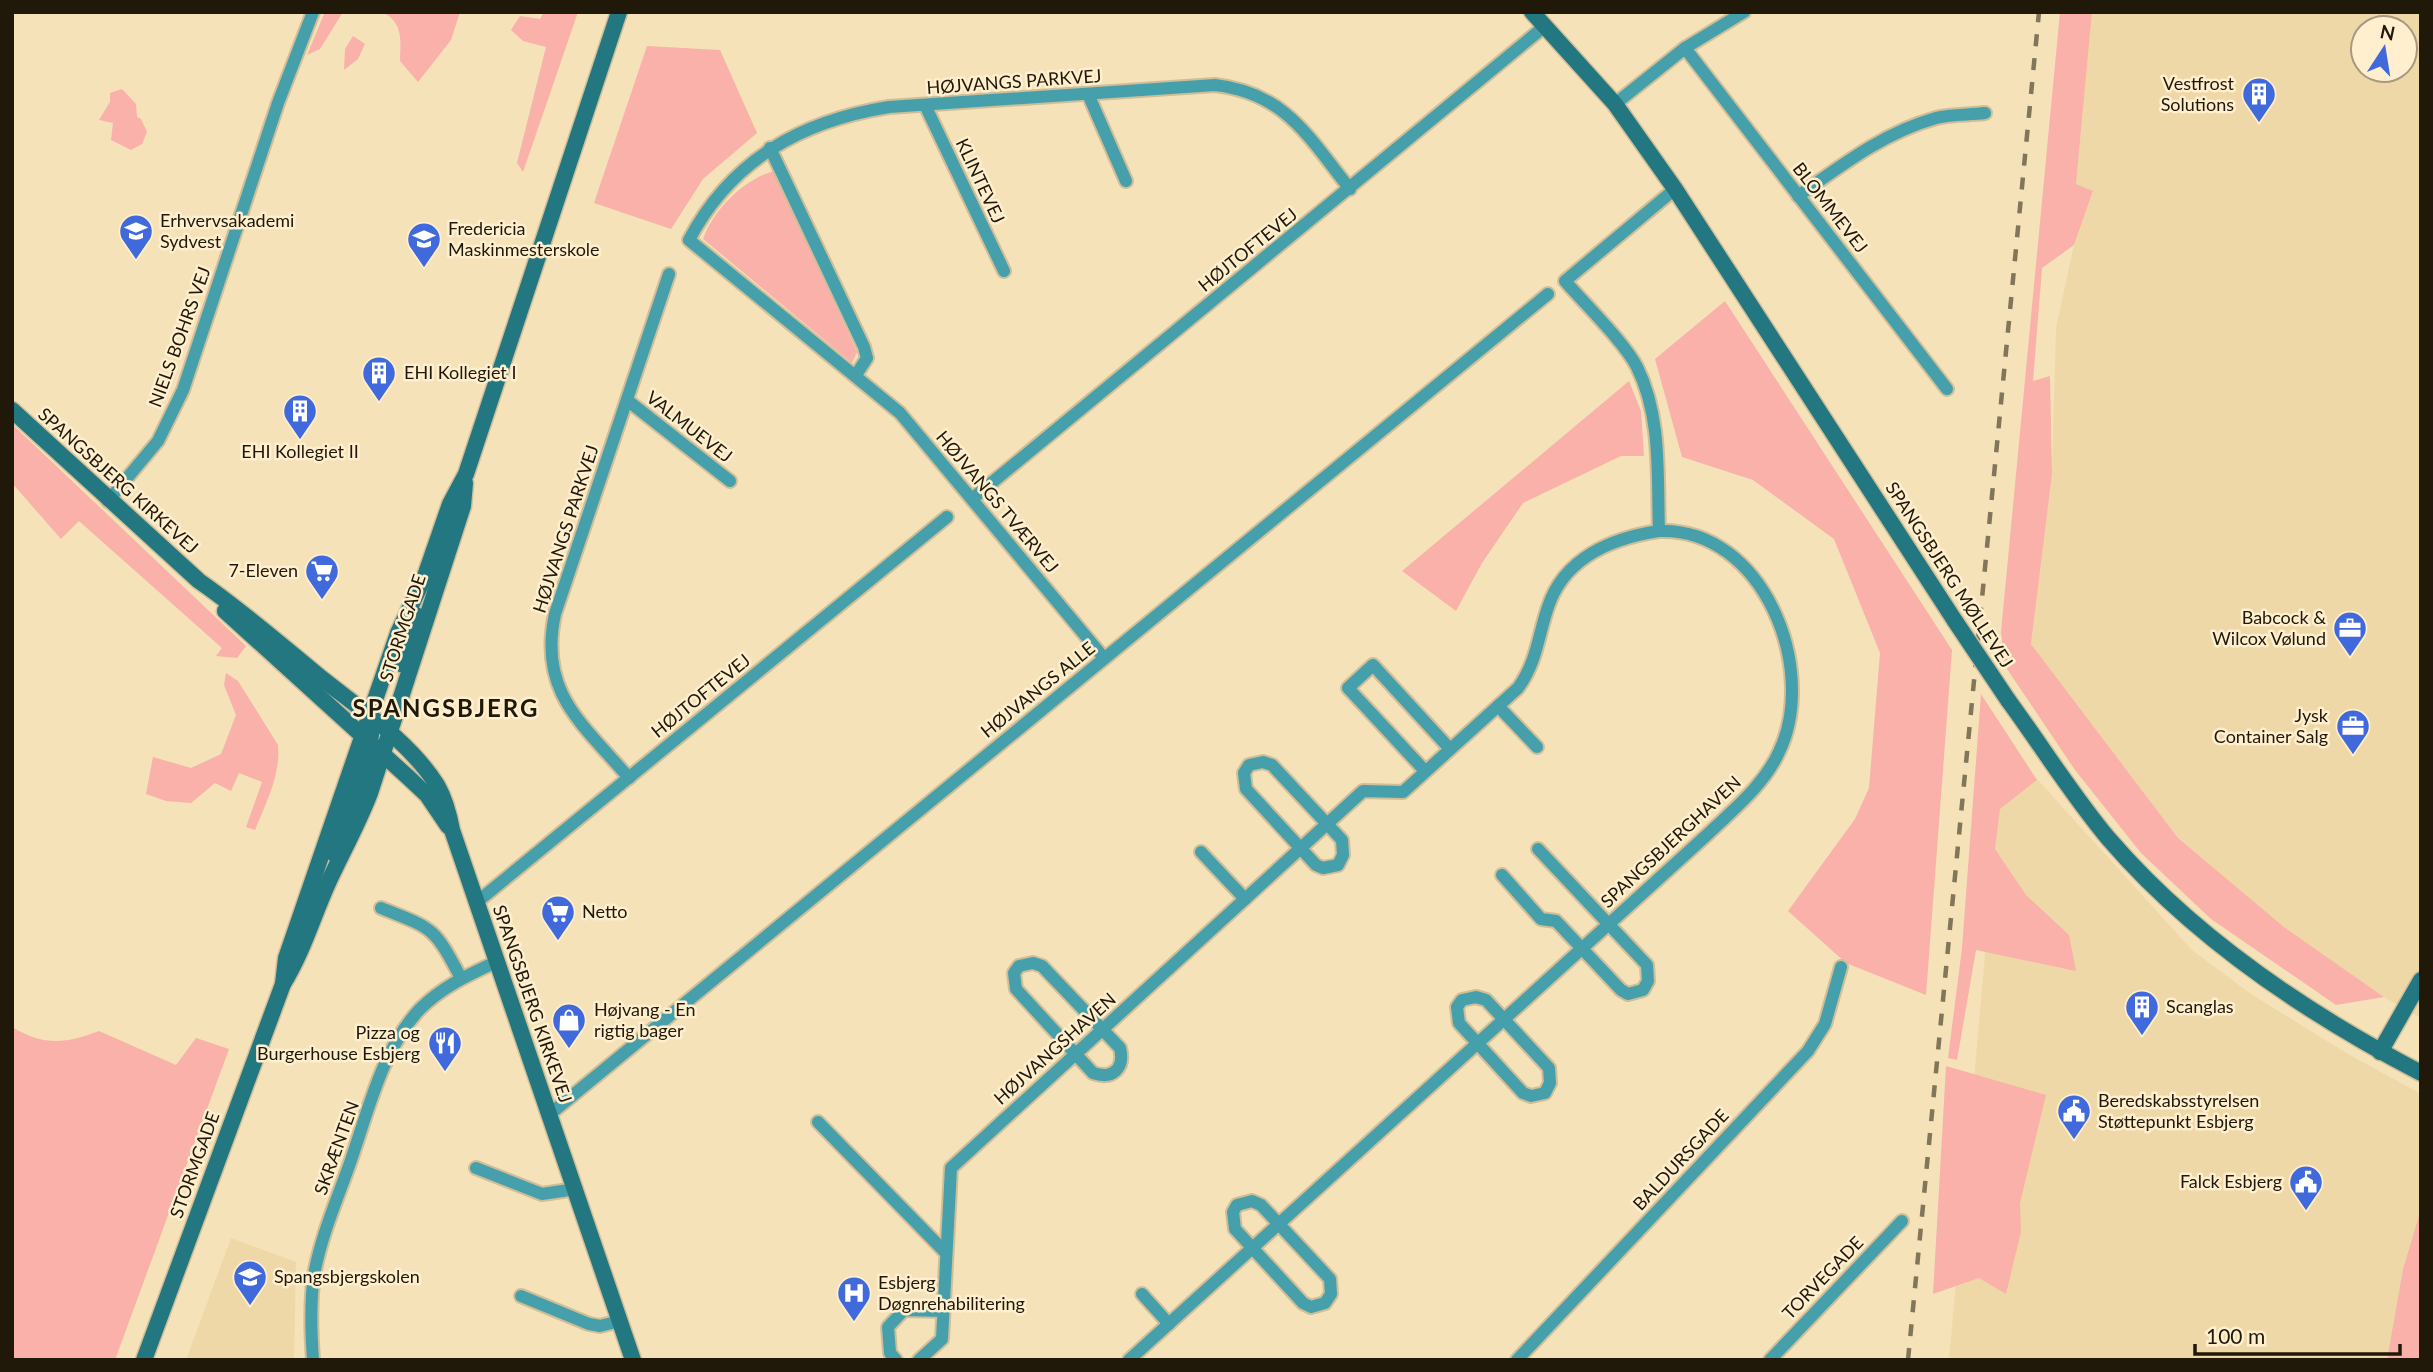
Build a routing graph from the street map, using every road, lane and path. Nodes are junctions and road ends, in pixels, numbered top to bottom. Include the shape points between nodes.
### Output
1 (313, 12) edge
2 (619, 12) edge
3 (1532, 12) edge
4 (1744, 12) edge
5 (1545, 26) junction
6 (1685, 48) junction
7 (1088, 94) junction
8 (1615, 104) junction
9 (925, 105) junction
10 (1985, 113) dead end
11 (770, 148) junction
12 (1126, 181) dead end
13 (1350, 189) junction
14 (1675, 189) junction
15 (1798, 196) junction
16 (689, 240) joint
17 (1004, 271) dead end
18 (669, 274) dead end
19 (1548, 294) dead end
20 (856, 375) junction
21 (1947, 389) dead end
22 (627, 400) junction
23 (12, 410) edge
24 (466, 474) junction
25 (730, 481) dead end
26 (972, 499) junction
27 (108, 501) junction
28 (947, 517) dead end
29 (1659, 531) junction
30 (425, 576) junction
31 (199, 581) junction
32 (1104, 658) junction
33 (1499, 706) junction
34 (369, 715) junction
35 (386, 731) junction
36 (366, 740) junction
37 (1537, 747) dead end
38 (1450, 749) junction
39 (383, 755) junction
40 (1425, 771) junction
41 (629, 778) junction
42 (1327, 824) junction
43 (452, 830) junction
44 (1301, 849) junction
45 (1538, 849) dead end
46 (1201, 852) dead end
47 (1502, 875) dead end
48 (329, 881) junction
49 (1245, 900) junction
50 (477, 902) junction
51 (381, 908) dead end
52 (1608, 924) junction
53 (1582, 948) junction
54 (496, 962) junction
55 (1841, 967) dead end
56 (461, 978) junction
57 (2421, 980) edge
58 (283, 984) junction
59 (1503, 1019) junction
60 (1102, 1030) junction
61 (1477, 1043) junction
62 (2380, 1052) junction
63 (1076, 1054) junction
64 (2421, 1073) edge
65 (550, 1114) junction
66 (818, 1122) dead end
67 (477, 1168) dead end
68 (576, 1189) junction
69 (1902, 1221) dead end
70 (1278, 1223) junction
71 (1252, 1247) junction
72 (946, 1253) junction
73 (1142, 1294) dead end
74 (521, 1296) dead end
75 (943, 1311) junction
76 (620, 1321) junction
77 (1169, 1324) junction
78 (144, 1360) edge
79 (313, 1360) edge
80 (633, 1360) edge
81 (897, 1360) edge
82 (919, 1360) edge
83 (1129, 1360) edge
84 (1517, 1360) edge
85 (1770, 1360) edge

1 - 27 street, NIELS BOHRS VEJ via 278,103 183,390 158,441
2 - 24 street, STORMGADE
3 - 5 street, SPANGSBJERG MØLLEVEJ
4 - 6 street
5 - 8 street, SPANGSBJERG MØLLEVEJ
5 - 13 street, HØJTOFTEVEJ
6 - 8 street
6 - 15 street, BLOMMEVEJ
7 - 9 street, HØJVANGS PARKVEJ
7 - 12 street
7 - 13 street, HØJVANGS PARKVEJ via 1215,85 1255,94 1291,115
8 - 14 street, SPANGSBJERG MØLLEVEJ
9 - 11 street, HØJVANGS PARKVEJ via 850,113
9 - 17 street, KLINTEVEJ
10 - 15 street via 1938,118 1905,130 1867,147
11 - 16 street, HØJVANGS PARKVEJ via 729,181
11 - 20 street via 864,347 867,358
13 - 26 street, HØJTOFTEVEJ
14 - 29 street via 1565,281 1636,365 1649,397 1655,429
14 - 62 street, SPANGSBJERG MØLLEVEJ, bridge via 1955,621 2108,837 2191,922 2278,988
15 - 21 street, BLOMMEVEJ
16 - 20 street, HØJVANGS TVÆRVEJ
18 - 22 street, HØJVANGS PARKVEJ
19 - 32 street, HØJVANGS ALLE
20 - 26 street, HØJVANGS TVÆRVEJ via 900,413
22 - 25 street, VALMUEVEJ
22 - 41 street, HØJVANGS PARKVEJ via 550,639 557,687
23 - 27 street, SPANGSBJERG KIRKEVEJ
24 - 30 street, STORMGADE via 450,504
24 - 35 street, STORMGADE via 463,506
26 - 32 street, HØJVANGS TVÆRVEJ
27 - 31 street, SPANGSBJERG KIRKEVEJ
28 - 41 street, HØJTOFTEVEJ
29 - 33 street, HØJVANGSHAVEN via 1624,536 1591,553 1565,575 1548,605 1531,670
29 - 52 street, SPANGSBJERGHAVEN via 1706,540 1732,555 1755,579 1778,621 1792,667 1791,710 1780,752 1755,789
30 - 34 street, STORMGADE via 398,633
30 - 35 street
31 - 34 street, SPANGSBJERG KIRKEVEJ
31 - 36 street, SPANGSBJERG KIRKEVEJ via 224,610
32 - 65 street, HØJVANGS ALLE
33 - 37 street
33 - 38 street, HØJVANGSHAVEN
34 - 35 street, SPANGSBJERG KIRKEVEJ
34 - 36 street, STORMGADE
35 - 39 street, STORMGADE
35 - 43 street, SPANGSBJERG KIRKEVEJ via 438,787
36 - 39 street, SPANGSBJERG KIRKEVEJ
36 - 48 street
36 - 58 street, STORMGADE via 286,958
38 - 40 street, HØJVANGSHAVEN
38 - 40 street via 1373,665 1348,688
39 - 43 street, SPANGSBJERG KIRKEVEJ via 427,795
39 - 48 street, STORMGADE via 356,830
40 - 42 street, HØJVANGSHAVEN via 1403,792 1363,791
41 - 50 street, HØJTOFTEVEJ
42 - 44 street, HØJVANGSHAVEN
42 - 44 street via 1342,840 1338,865 1323,868
42 - 44 street via 1272,765 1249,765 1244,773 1246,789
43 - 50 street, SPANGSBJERG KIRKEVEJ
44 - 49 street, HØJVANGSHAVEN
45 - 52 street, SPANGSBJERGHAVEN
46 - 49 street
47 - 53 street, SPANGSBJERGHAVEN via 1541,919 1556,921
48 - 58 street, STORMGADE via 298,961
49 - 60 street, HØJVANGSHAVEN
50 - 54 street, SPANGSBJERG KIRKEVEJ
51 - 56 street via 428,926
52 - 53 street, SPANGSBJERGHAVEN
52 - 53 street, SPANGSBJERGHAVEN via 1647,965 1648,981 1643,990 1621,990
53 - 59 street, SPANGSBJERGHAVEN
54 - 56 street, SKRÆNTEN
54 - 65 street, SPANGSBJERG KIRKEVEJ
55 - 84 street, BALDURSGADE via 1825,1024 1808,1051
56 - 79 street, SKRÆNTEN via 439,992 401,1033 381,1076 324,1234 314,1276
57 - 62 street
58 - 78 street, STORMGADE
59 - 61 street, SPANGSBJERGHAVEN
59 - 61 street via 1486,1000 1462,1000 1457,1007 1459,1023
59 - 61 street via 1549,1068 1545,1093 1523,1093
60 - 63 street, HØJVANGSHAVEN
60 - 63 street via 1120,1048 1116,1072 1109,1076 1093,1073
60 - 63 street via 1042,966 1019,966 1014,973 1016,989
61 - 70 street, SPANGSBJERGHAVEN
62 - 64 street, SPANGSBJERG MØLLEVEJ
63 - 72 street, HØJVANGSHAVEN via 951,1168
65 - 68 street, SPANGSBJERG KIRKEVEJ
66 - 72 street
67 - 68 street via 542,1194
68 - 76 street, SPANGSBJERG KIRKEVEJ
69 - 85 street, TORVEGADE
70 - 71 street, SPANGSBJERGHAVEN
70 - 71 street via 1252,1201 1237,1205 1235,1229
70 - 71 street via 1329,1279 1331,1294 1325,1303 1303,1304
71 - 77 street, SPANGSBJERGHAVEN
72 - 75 street, HØJVANGSHAVEN
73 - 77 street
74 - 76 street via 589,1324
75 - 81 street via 904,1310 888,1327 890,1353
75 - 82 street, HØJVANGSHAVEN via 942,1339
76 - 80 street, SPANGSBJERG KIRKEVEJ
77 - 83 street, SPANGSBJERGHAVEN

